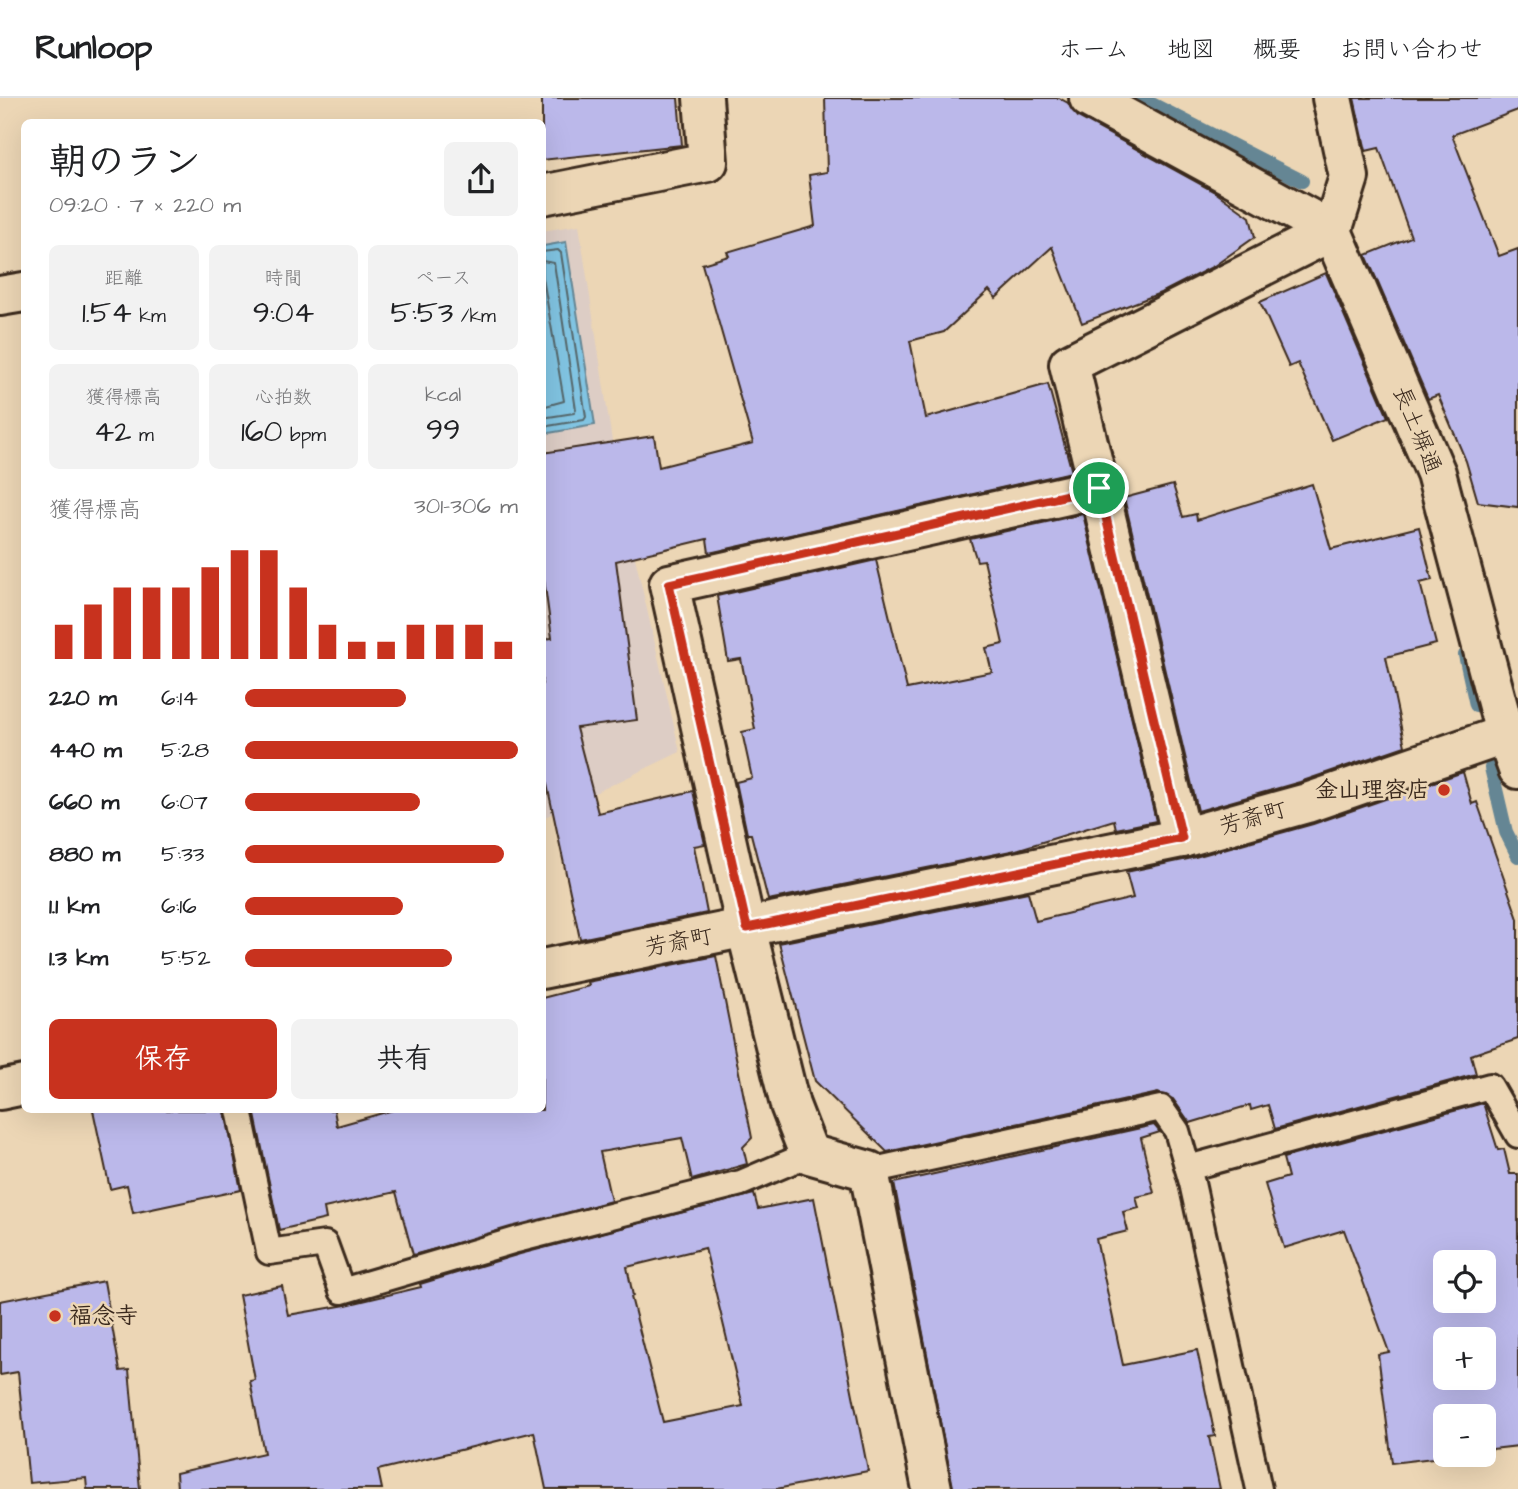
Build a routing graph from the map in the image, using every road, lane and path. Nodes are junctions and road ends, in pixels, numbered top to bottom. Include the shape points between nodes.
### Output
1 (703, 98) edge
2 (1089, 98) edge
3 (1332, 98) edge
4 (546, 194) edge
5 (1332, 231) junction
6 (21, 292) edge
7 (0, 296) edge
8 (1099, 488) junction
9 (1511, 731) edge
10 (1518, 769) edge
11 (1182, 838) junction
12 (747, 928) junction
13 (546, 968) edge
14 (21, 1086) edge
15 (0, 1090) edge
16 (240, 1113) edge
17 (1518, 1135) edge
18 (809, 1154) junction
19 (1188, 1168) junction
20 (869, 1171) junction
21 (932, 1489) edge
22 (1259, 1489) edge

1 - 4 street via 708,162
2 - 5 street
3 - 5 street via 1349,177
5 - 8 street via 1069,364
5 - 9 street, 長土塀通 via 1436,473
6 - 7 street
8 - 11 street
8 - 12 street via 669,584
9 - 10 street, 長土塀通
9 - 11 street, 芳斎町 via 1307,803
11 - 12 street, 芳斎町
12 - 13 street, 芳斎町
12 - 18 street via 790,1105
14 - 15 street
16 - 18 lane via 270,1252 325,1244 342,1291 516,1240 741,1183
17 - 19 lane via 1490,1086
18 - 20 street
19 - 20 lane via 1177,1131 1161,1108
19 - 22 lane
20 - 21 street

